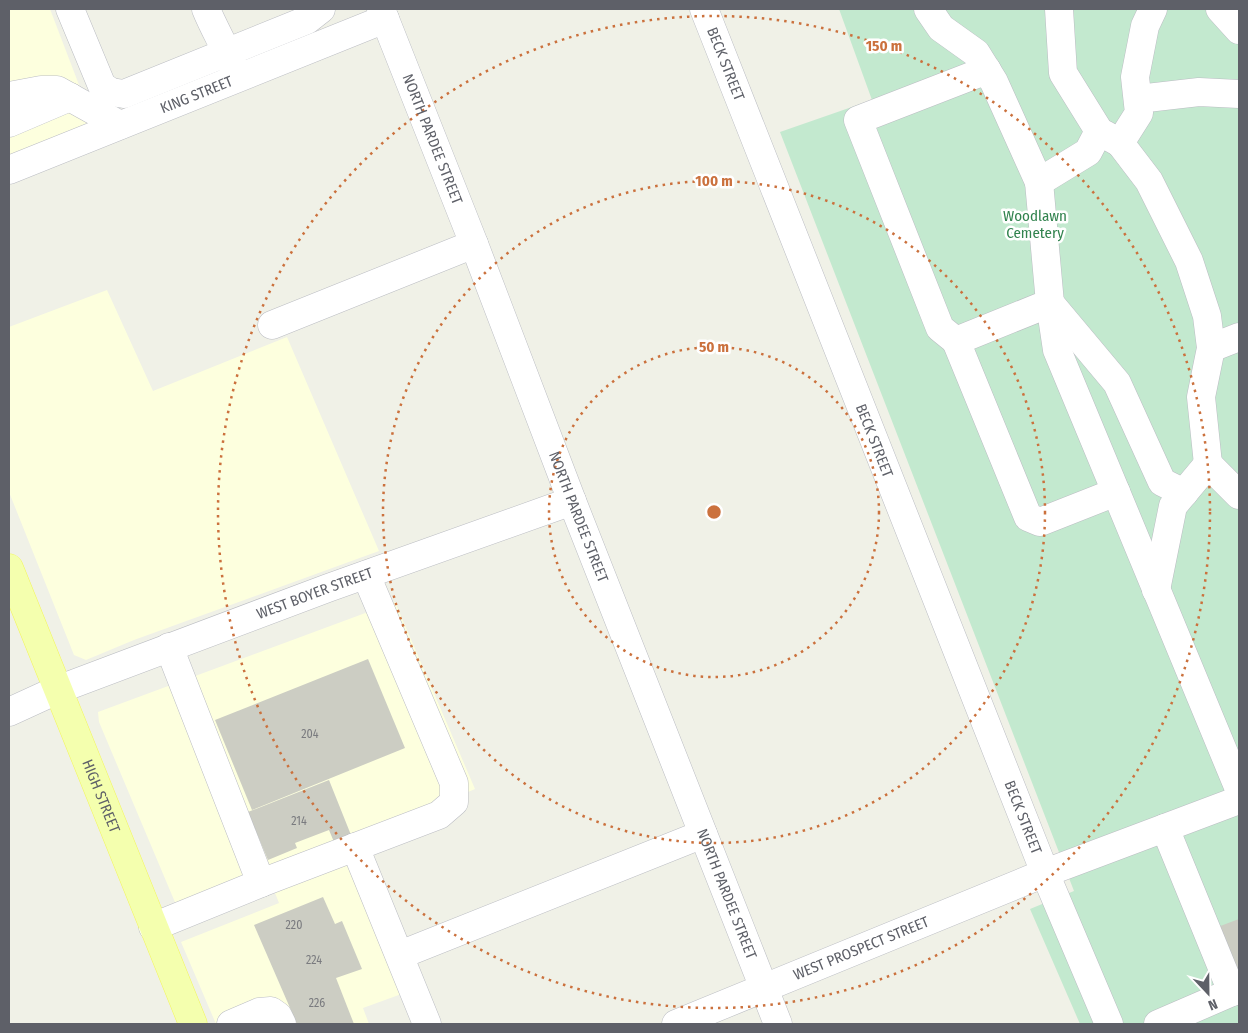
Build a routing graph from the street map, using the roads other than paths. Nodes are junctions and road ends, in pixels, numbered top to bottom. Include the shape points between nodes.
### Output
1 (70, 9) edge
2 (206, 9) edge
3 (322, 9) edge
4 (704, 9) edge
5 (928, 9) edge
6 (1059, 9) edge
7 (1153, 9) edge
8 (1220, 9) edge
9 (383, 14) edge
10 (1239, 30) edge
11 (228, 52) junction
12 (987, 70) junction
13 (238, 77) junction
14 (1239, 94) edge
15 (9, 96) edge
16 (70, 97) junction
17 (1138, 99) junction
18 (9, 123) edge
19 (120, 125) junction
20 (1110, 137) junction
21 (9, 170) edge
22 (1039, 182) junction
23 (474, 244) junction
24 (1050, 303) junction
25 (272, 325) dead end
26 (1239, 337) edge
27 (956, 341) junction
28 (1211, 348) junction
29 (1208, 464) junction
30 (1116, 492) junction
31 (1184, 493) junction
32 (1239, 495) edge
33 (572, 501) junction
34 (9, 568) edge
35 (366, 575) junction
36 (1156, 590) junction
37 (169, 648) junction
38 (57, 690) junction
39 (9, 712) edge
40 (1239, 789) edge
41 (1239, 800) edge
42 (1165, 828) junction
43 (703, 834) junction
44 (356, 847) junction
45 (1045, 872) junction
46 (261, 883) junction
47 (153, 927) junction
48 (400, 955) junction
49 (764, 990) junction
50 (1225, 1002) edge
51 (193, 1024) edge
52 (231, 1024) edge
53 (282, 1024) edge
54 (427, 1024) edge
55 (676, 1024) edge
56 (778, 1024) edge
57 (1109, 1024) edge
58 (1158, 1024) edge

1 - 11 street via 102,86 110,92 124,94
2 - 11 street
3 - 11 street via 307,20
4 - 45 street, BECK STREET
5 - 12 street via 941,28 976,53
6 - 20 street via 1063,73
7 - 17 street via 1145,26 1135,77
8 - 10 street
9 - 13 street, KING STREET
9 - 23 street, NORTH PARDEE STREET
11 - 13 street
12 - 22 street
12 - 27 street via 858,120 940,328
13 - 19 street, KING STREET
14 - 17 street via 1199,92
15 - 16 street via 57,90
16 - 18 street
16 - 19 street
17 - 20 street via 1139,113
19 - 21 street, KING STREET
20 - 22 street
20 - 28 street via 1149,181 1189,261 1207,316
22 - 24 street
23 - 25 street
23 - 33 street, NORTH PARDEE STREET
24 - 27 street
24 - 30 street via 1057,350
24 - 31 street via 1117,383 1162,482
26 - 28 street
27 - 30 street via 1028,517 1040,522
28 - 29 street via 1201,397
29 - 31 street
29 - 32 street
30 - 36 street
31 - 36 street via 1173,506
33 - 35 street, WEST BOYER STREET
33 - 43 street, NORTH PARDEE STREET
34 - 38 main road, HIGH STREET
35 - 37 street, WEST BOYER STREET
35 - 44 street via 454,783 454,802 439,815
36 - 40 street
37 - 38 street, WEST BOYER STREET
37 - 46 street
38 - 39 street, WEST BOYER STREET
38 - 47 main road, HIGH STREET
41 - 42 street, WEST PROSPECT STREET
42 - 45 street, WEST PROSPECT STREET
42 - 50 street
43 - 48 street
43 - 49 street, NORTH PARDEE STREET
44 - 46 street
44 - 48 street
45 - 49 street, WEST PROSPECT STREET
45 - 57 street, BECK STREET
46 - 47 street
47 - 51 main road, HIGH STREET
48 - 54 street
49 - 55 street, WEST PROSPECT STREET
49 - 56 street, NORTH PARDEE STREET
50 - 58 street
52 - 53 street via 259,1012 272,1011

